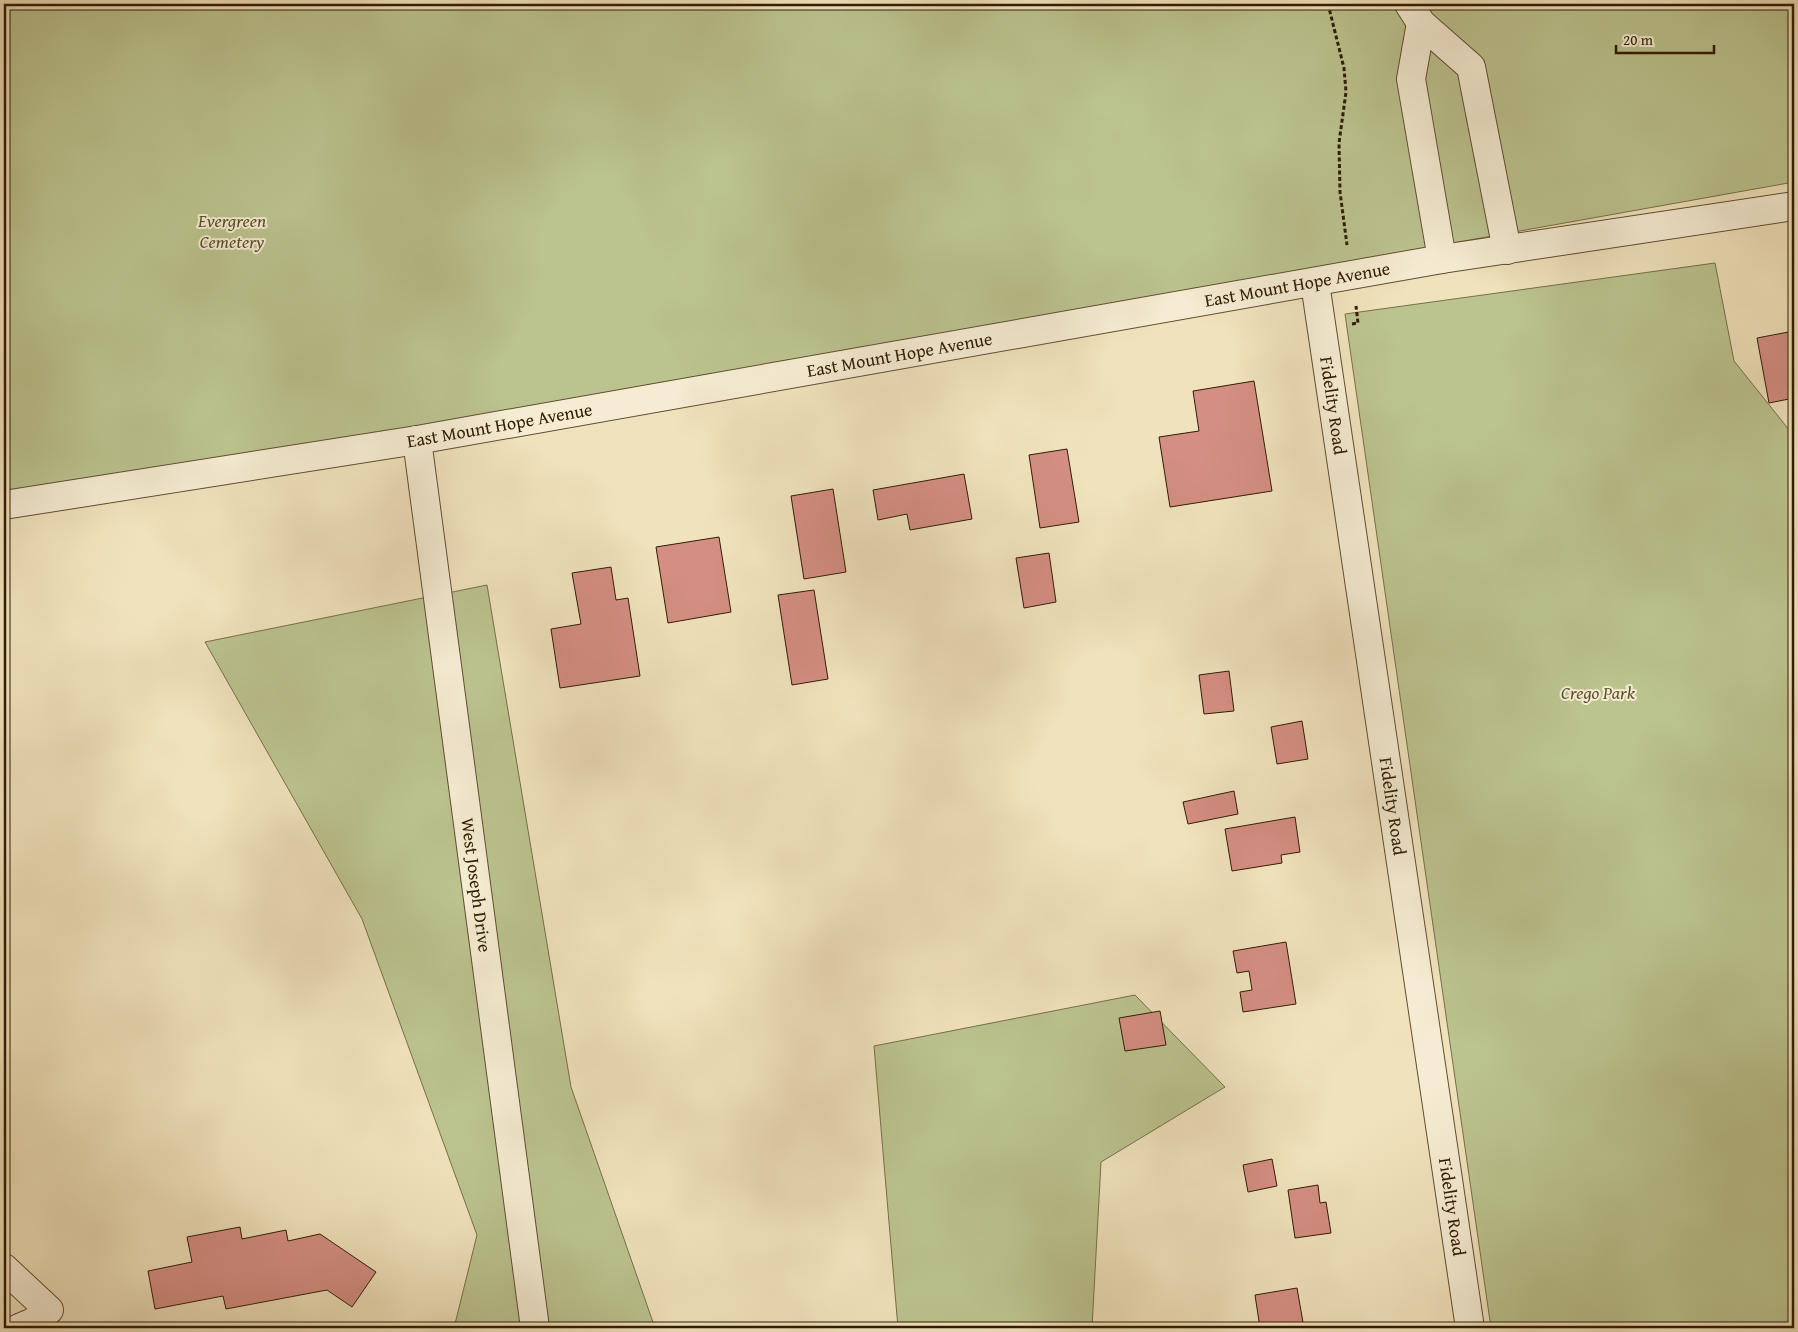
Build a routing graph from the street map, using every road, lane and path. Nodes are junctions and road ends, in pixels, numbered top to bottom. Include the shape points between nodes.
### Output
1 (1328, 4) edge
2 (1415, 13) edge
3 (1794, 206) edge
4 (1347, 244) dead end
5 (1507, 250) junction
6 (1442, 259) junction
7 (1316, 283) junction
8 (417, 440) junction
9 (4, 505) edge
10 (4, 1268) edge
11 (19, 1328) edge
12 (535, 1328) edge
13 (1470, 1328) edge

1 - 4 path via 1344,68 1346,92 1339,143 1340,192
2 - 5 street via 1471,67
2 - 6 street via 1411,80
3 - 5 street, East Mount Hope Avenue
5 - 6 street, East Mount Hope Avenue
6 - 7 street, East Mount Hope Avenue
7 - 8 street, East Mount Hope Avenue
7 - 13 street, Fidelity Road
8 - 9 street, East Mount Hope Avenue
8 - 12 street, West Joseph Drive
10 - 11 street via 49,1310

